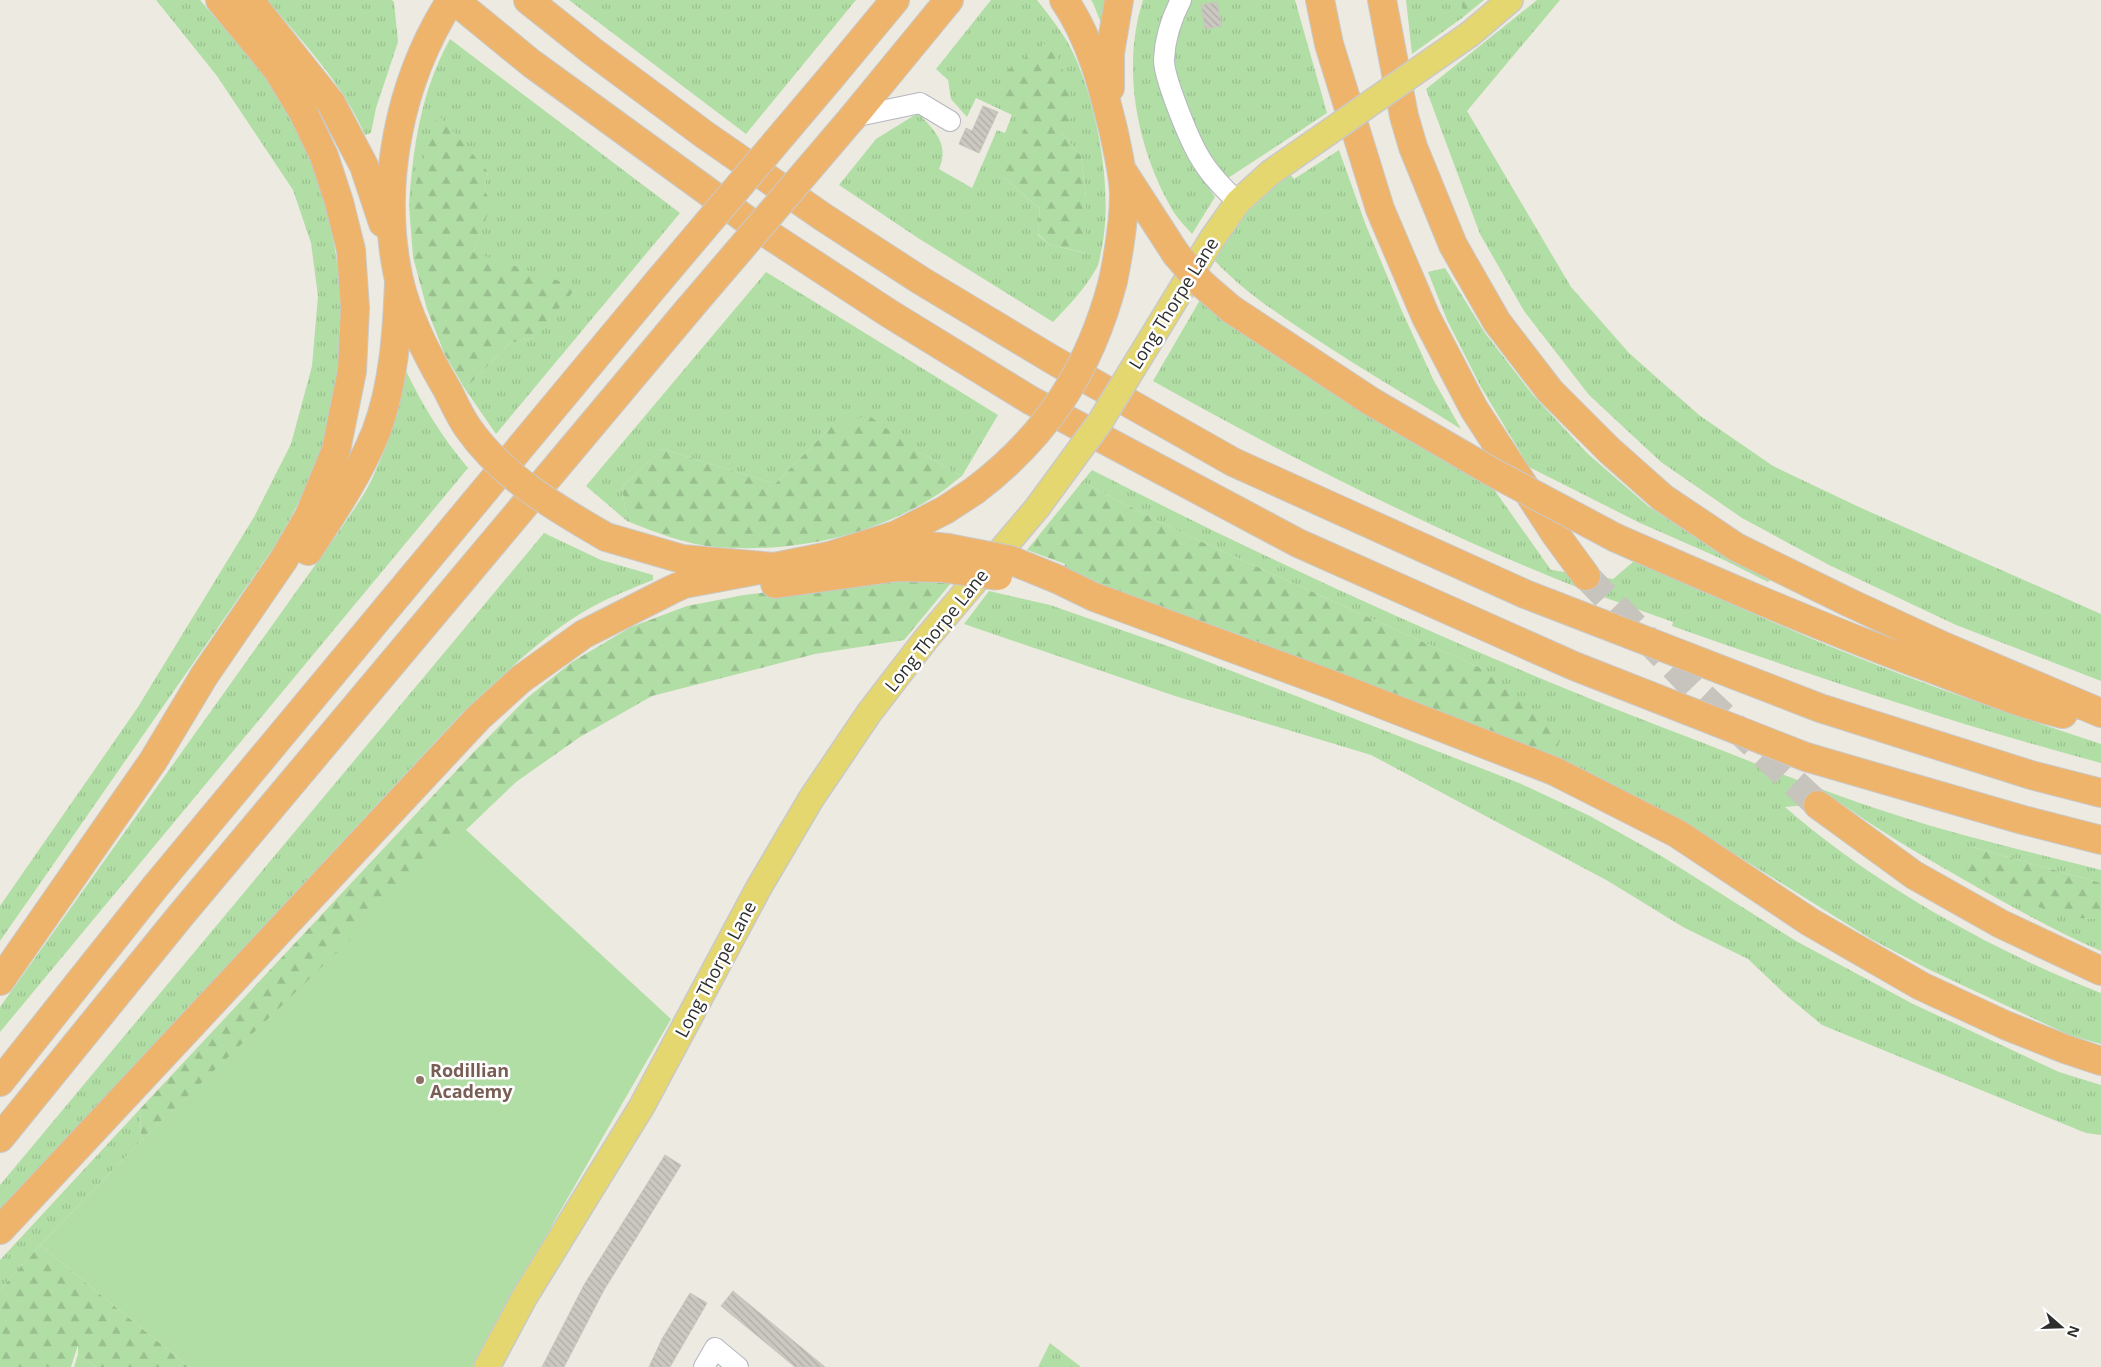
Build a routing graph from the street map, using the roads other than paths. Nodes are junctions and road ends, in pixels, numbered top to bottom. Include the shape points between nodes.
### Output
1 (220, 0) edge
2 (249, 0) edge
3 (452, 0) edge
4 (528, 0) edge
5 (895, 0) edge
6 (949, 0) edge
7 (1119, 0) edge
8 (1180, 0) edge
9 (1320, 0) edge
10 (1382, 0) edge
11 (1510, 0) edge
12 (1066, 2) edge
13 (1109, 112) junction
14 (853, 117) junction
15 (950, 121) dead end
16 (1122, 171) junction
17 (1238, 202) junction
18 (397, 271) junction
19 (868, 545) junction
20 (945, 558) junction
21 (774, 567) junction
22 (1586, 576) tunnel mouth
23 (622, 614) junction
24 (2101, 714) edge
25 (2101, 723) edge
26 (153, 761) junction
27 (2101, 793) edge
28 (1818, 805) tunnel mouth
29 (2101, 840) edge
30 (2101, 972) edge
31 (0, 981) edge
32 (2101, 1061) edge
33 (0, 1082) edge
34 (0, 1138) edge
35 (0, 1230) edge
36 (487, 1367) edge
37 (704, 1367) edge
38 (738, 1367) edge

1 - 26 highway via 277,69 324,156 340,202 351,250 355,308 352,371 336,450 309,516 284,559 204,676
2 - 18 highway via 331,103 364,166
3 - 18 highway via 419,61 401,122 389,207
3 - 29 highway via 531,63 751,224 866,298 1030,400 1298,542 1574,666 1806,757
4 - 27 highway via 705,135 831,222 1053,360 1232,462 1525,594 1820,708 2031,775
5 - 33 highway, bridge via 155,887
6 - 14 highway
7 - 13 highway via 1110,53
8 - 17 street via 1169,30 1164,60 1170,87 1199,156 1220,185
9 - 22 highway via 1330,44 1380,209 1426,317 1474,409 1556,536
10 - 24 highway via 1412,147 1453,245 1503,330 1550,391 1602,444 1664,498 1736,547 1850,604
11 - 17 main road, Long Thorpe Lane, bridge via 1470,34 1270,173
12 - 13 highway via 1096,65
13 - 16 highway
14 - 15 street via 920,103
14 - 34 highway, bridge via 181,916
16 - 19 highway, bridge via 1123,218 1113,281 1095,339 1068,391 1015,458 974,491 920,525
16 - 25 highway, bridge via 1176,254 1231,309 1372,402 1492,472 1616,538 1768,604 1875,648 2052,712
17 - 36 main road, Long Thorpe Lane, bridge via 1100,422 1037,508 880,698 811,799 758,889 642,1106 524,1298
18 - 21 highway, bridge via 422,341 468,428 497,462 551,506 606,537 682,559
18 - 26 highway via 398,329 391,376 376,431 362,462 322,530 241,650
19 - 20 highway via 908,544
19 - 21 highway
20 - 23 highway via 683,598
20 - 32 highway, bridge via 1010,560 1055,584 1335,686 1554,771 1678,834 1810,922 1921,986 2005,1025
21 - 23 highway via 684,584
23 - 35 highway via 584,634 521,680 478,718
26 - 31 highway
28 - 30 highway via 1914,875 2001,924
37 - 38 street via 715,1348

